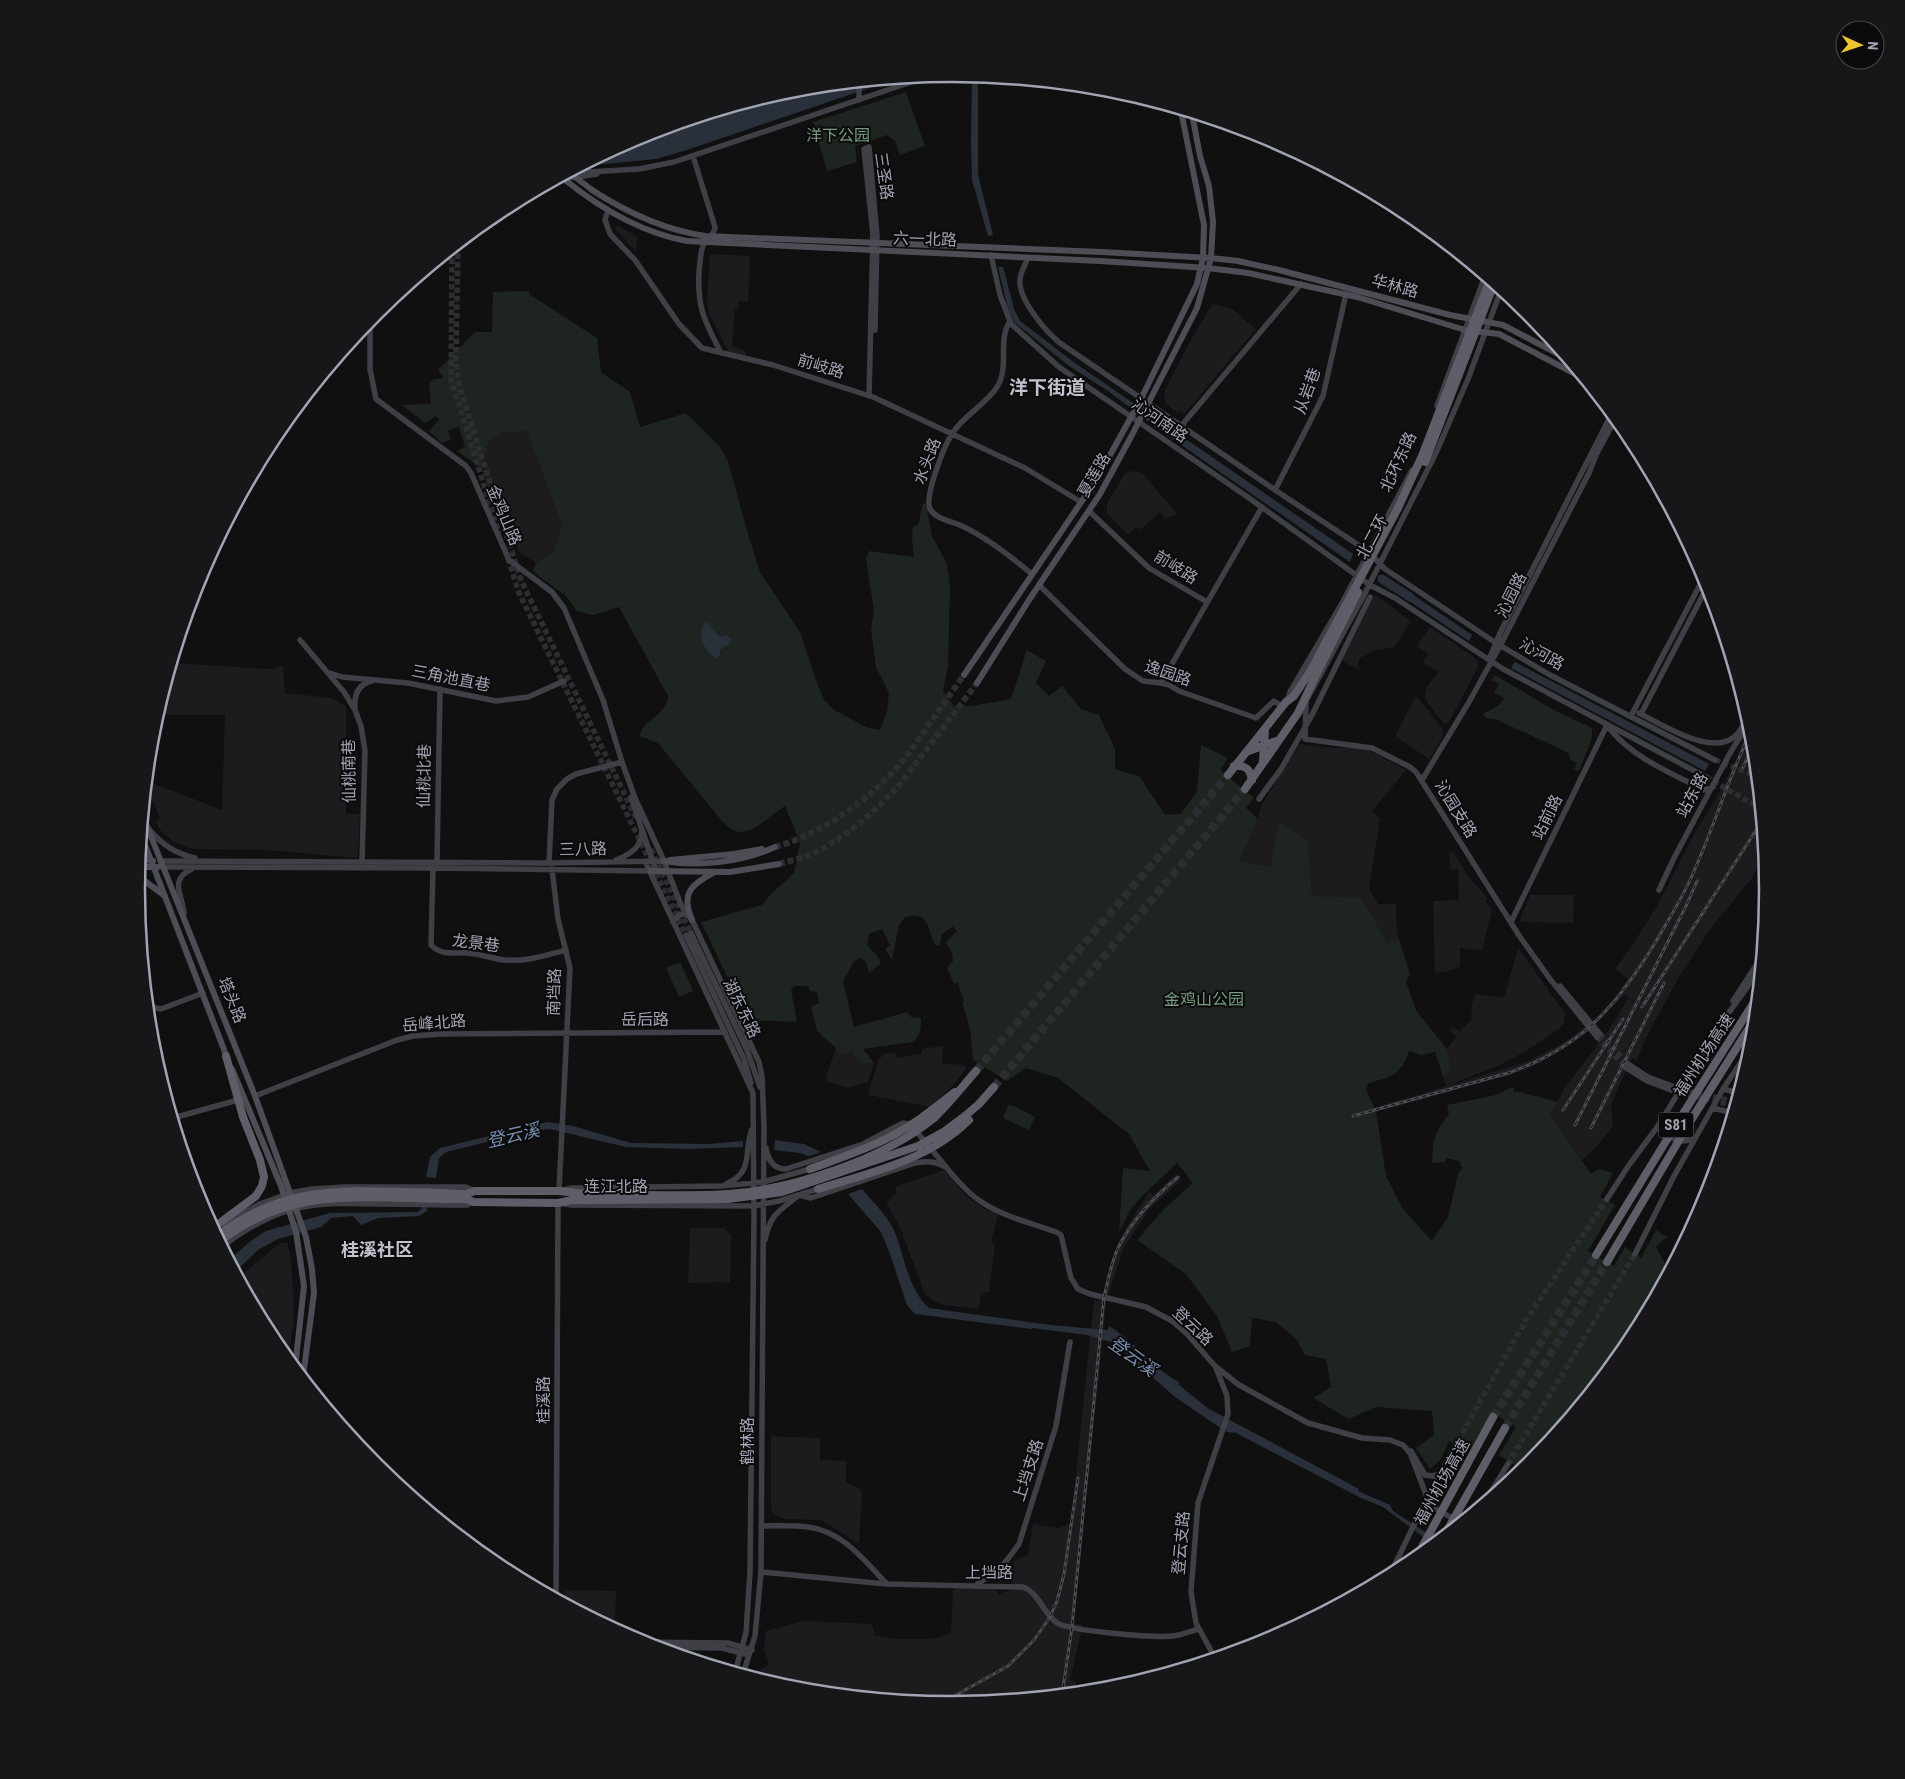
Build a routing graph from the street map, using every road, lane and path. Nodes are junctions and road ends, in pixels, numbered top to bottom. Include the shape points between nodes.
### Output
1 (906, 84) edge
2 (859, 88) edge
3 (859, 100) junction
4 (1183, 116) edge
5 (1193, 119) edge
6 (693, 156) junction
7 (614, 170) junction
8 (585, 172) edge
9 (576, 177) edge
10 (576, 177) edge
11 (566, 182) edge
12 (608, 210) junction
13 (712, 236) junction
14 (875, 242) junction
15 (705, 243) junction
16 (875, 251) junction
17 (991, 255) junction
18 (1028, 258) junction
19 (1203, 258) junction
20 (1211, 258) junction
21 (1205, 267) junction
22 (1483, 281) edge
23 (1301, 284) junction
24 (1488, 286) edge
25 (1492, 290) edge
26 (1346, 294) junction
27 (1499, 296) edge
28 (1469, 319) junction
29 (1010, 321) junction
30 (1489, 323) junction
31 (1465, 330) junction
32 (370, 332) edge
33 (1485, 333) junction
34 (1554, 352) edge
35 (721, 353) junction
36 (1571, 372) edge
37 (871, 396) junction
38 (1141, 399) junction
39 (1148, 404) junction
40 (1131, 417) junction
41 (1608, 420) edge
42 (1139, 422) junction
43 (1612, 425) edge
44 (1181, 426) junction
45 (952, 433) junction
46 (1275, 490) junction
47 (1081, 502) junction
48 (1262, 507) junction
49 (1089, 511) junction
50 (1369, 552) junction
51 (1380, 564) junction
52 (1032, 574) junction
53 (1357, 575) junction
54 (1039, 585) junction
55 (1370, 585) junction
56 (1699, 586) edge
57 (1703, 595) edge
58 (1370, 597) dead end
59 (1207, 602) junction
60 (1346, 637) junction
61 (300, 640) dead end
62 (1498, 645) junction
63 (1490, 661) junction
64 (1314, 671) junction
65 (329, 673) junction
66 (964, 675) tunnel mouth
67 (376, 680) junction
68 (564, 682) dead end
69 (977, 683) tunnel mouth
70 (1161, 683) junction
71 (440, 689) junction
72 (1314, 691) junction
73 (1321, 696) junction
74 (1306, 703) junction
75 (1285, 704) junction
76 (355, 710) junction
77 (1298, 713) junction
78 (1632, 713) junction
79 (1641, 714) junction
80 (1607, 725) junction
81 (1742, 725) edge
82 (1306, 726) junction
83 (1265, 729) junction
84 (1743, 730) edge
85 (1279, 740) junction
86 (1264, 746) junction
87 (1246, 752) junction
88 (1715, 760) tunnel mouth
89 (622, 762) junction
90 (1263, 764) junction
91 (1234, 766) junction
92 (1228, 775) tunnel mouth
93 (1706, 777) tunnel mouth
94 (1252, 780) junction
95 (1422, 780) junction
96 (1713, 787) junction
97 (1245, 789) tunnel mouth
98 (1704, 790) junction
99 (1259, 799) dead end
100 (1706, 799) junction
101 (640, 823) junction
102 (148, 826) edge
103 (148, 829) edge
104 (775, 847) tunnel mouth
105 (147, 849) edge
106 (207, 860) junction
107 (645, 861) junction
108 (653, 861) junction
109 (664, 861) junction
110 (146, 862) edge
111 (362, 862) junction
112 (611, 862) junction
113 (437, 863) junction
114 (152, 864) junction
115 (162, 864) junction
116 (779, 864) tunnel mouth
117 (146, 865) edge
118 (550, 866) junction
119 (195, 867) junction
120 (432, 868) junction
121 (653, 871) junction
122 (668, 871) junction
123 (714, 872) junction
124 (145, 881) edge
125 (1659, 890) dead end
126 (165, 896) junction
127 (688, 914) junction
128 (692, 920) junction
129 (184, 922) junction
130 (674, 922) junction
131 (1511, 922) junction
132 (566, 950) junction
133 (1756, 965) edge
134 (1755, 975) edge
135 (203, 993) junction
136 (154, 1007) edge
137 (1751, 1007) edge
138 (1720, 1025) junction
139 (1747, 1031) edge
140 (724, 1032) junction
141 (566, 1034) junction
142 (1598, 1036) tunnel mouth
143 (226, 1056) junction
144 (1740, 1064) edge
145 (1627, 1066) tunnel mouth
146 (976, 1071) tunnel mouth
147 (994, 1086) tunnel mouth
148 (1671, 1088) tunnel mouth
149 (1724, 1089) junction
150 (1734, 1092) edge
151 (753, 1094) junction
152 (255, 1096) junction
153 (763, 1097) junction
154 (238, 1100) junction
155 (1670, 1108) junction
156 (1713, 1108) junction
157 (1728, 1112) edge
158 (933, 1114) junction
159 (178, 1116) edge
160 (967, 1118) junction
161 (754, 1124) junction
162 (764, 1137) junction
163 (1695, 1139) junction
164 (930, 1146) junction
165 (915, 1163) junction
166 (811, 1165) junction
167 (776, 1167) junction
168 (948, 1168) junction
169 (801, 1171) junction
170 (763, 1182) junction
171 (753, 1183) junction
172 (721, 1186) junction
173 (818, 1189) joint
174 (475, 1191) junction
175 (559, 1192) junction
176 (287, 1194) junction
177 (799, 1195) junction
178 (443, 1196) junction
179 (588, 1197) junction
180 (1607, 1199) tunnel mouth
181 (474, 1202) junction
182 (558, 1203) junction
183 (763, 1204) junction
184 (753, 1206) junction
185 (293, 1209) junction
186 (233, 1224) junction
187 (220, 1225) edge
188 (220, 1226) edge
189 (221, 1228) edge
190 (223, 1232) edge
191 (225, 1237) edge
192 (227, 1242) edge
193 (762, 1252) junction
194 (1635, 1254) tunnel mouth
195 (1596, 1256) tunnel mouth
196 (1607, 1262) tunnel mouth
197 (1070, 1342) dead end
198 (296, 1358) edge
199 (1215, 1366) junction
200 (304, 1370) edge
201 (1493, 1417) tunnel mouth
202 (1504, 1428) tunnel mouth
203 (1406, 1447) junction
204 (1454, 1448) tunnel mouth
205 (1411, 1451) junction
206 (1508, 1464) tunnel mouth
207 (1440, 1474) junction
208 (1493, 1488) edge
209 (1426, 1500) junction
210 (1455, 1521) edge
211 (1450, 1525) edge
212 (761, 1526) junction
213 (1424, 1544) edge
214 (1395, 1563) edge
215 (760, 1572) junction
216 (886, 1584) junction
217 (975, 1586) junction
218 (556, 1592) edge
219 (1199, 1629) junction
220 (663, 1642) edge
221 (676, 1647) edge
222 (743, 1650) junction
223 (751, 1653) junction
224 (1213, 1654) edge
225 (737, 1667) edge
226 (745, 1669) edge

1 - 3 street
2 - 3 street
3 - 6 street
4 - 19 main road via 1203,220
5 - 20 main road via 1211,198
6 - 7 street via 652,167
6 - 13 street via 714,219
7 - 8 street
7 - 9 street
10 - 13 main road, 六一北路, bridge via 614,204 646,219 682,231
11 - 12 main road, 六一北路
12 - 15 main road, 六一北路 via 659,233
12 - 35 street, 前岐路 via 605,223 610,234 635,260 679,324 699,346
13 - 14 main road, 六一北路
13 - 15 street
14 - 14 street, 三圣路 via 869,147 864,149
14 - 16 street, 三圣路
14 - 19 main road, 六一北路
15 - 16 main road, 六一北路
15 - 35 street via 701,256 699,302
16 - 17 main road, 六一北路
16 - 37 street, 三圣路
17 - 18 main road, 六一北路
17 - 29 street, 沁河南路
18 - 21 main road, 六一北路
18 - 38 street, 沁河南路 via 1020,278 1020,289 1040,322 1060,343
19 - 20 main road, 六一北路
19 - 21 main road
20 - 21 main road
20 - 28 main road, 华林路 via 1279,270
21 - 23 main road, 六一北路
21 - 38 main road, 夏莲路
21 - 39 main road, 夏莲路 via 1200,298 1192,319
22 - 28 street, 北环东路
23 - 26 main road, 华林路
23 - 44 street
24 - 64 highway, 北二环, bridge via 1422,456
25 - 64 highway, 北二环, bridge via 1427,458
26 - 31 main road, 华林路
26 - 46 street, 从岩巷 via 1323,396
27 - 30 street
28 - 30 main road, 华林路
28 - 31 street, 北环东路
29 - 40 street, 沁河南路 via 1053,362
29 - 45 street, 水头路 via 1005,331 1001,380
30 - 33 street
30 - 34 main road, 华林路 via 1503,325
31 - 33 main road, 华林路
31 - 50 street, 北环东路 via 1417,459
32 - 89 street, 金鸡山路 via 370,369 376,399 466,466 509,560 560,601 603,700
33 - 36 main road, 华林路 via 1499,334
33 - 51 street via 1436,453
35 - 37 street, 前岐路
37 - 45 street, 前岐路
38 - 39 street, 沁河南路
38 - 40 main road, 夏莲路
39 - 42 main road, 夏莲路
39 - 44 street, 沁河南路
40 - 42 street, 沁河南路
40 - 47 main road, 夏莲路
41 - 62 street
42 - 48 street, 沁河南路
42 - 49 main road, 夏莲路
43 - 62 street, 沁园路
44 - 46 street, 沁河南路
45 - 47 street, 前岐路 via 1033,472
45 - 52 street, 水头路 via 929,491 930,509 992,544
46 - 50 street, 沁河南路
47 - 52 main road, 夏莲路
48 - 53 street, 沁河南路
48 - 59 street
49 - 54 main road, 夏莲路
49 - 59 street, 前岐路 via 1149,568
50 - 51 street, 沁河路
50 - 53 street, 北环东路
51 - 55 street
51 - 62 street, 沁河路
52 - 66 main road, 夏莲路
53 - 55 street, 沁河路
53 - 75 street, 北环东路
54 - 69 main road, 夏莲路
54 - 70 street, 逸园路 via 1125,669 1143,681
55 - 60 street
55 - 63 street, 沁河路
56 - 78 street
57 - 79 street
58 - 60 street
59 - 70 street
60 - 72 street
60 - 73 street
61 - 65 street, 仙桃南巷
62 - 63 street, 沁园路
62 - 78 street, 沁河路 via 1550,675
63 - 80 street, 沁河路
63 - 95 street, 沁园路
64 - 75 highway, 北二环
64 - 77 highway, 北二环
65 - 67 street, 三角池直巷
65 - 76 street, 仙桃南巷
67 - 71 street, 三角池直巷
67 - 76 street via 358,689
68 - 71 street, 三角池直巷 via 534,695 508,700 484,699
70 - 75 street, 逸园路 via 1256,718 1274,701
71 - 113 street, 仙桃北巷
72 - 73 street
72 - 74 street
73 - 82 street
74 - 77 street
74 - 82 street
75 - 83 highway, 北二环
76 - 111 street, 仙桃南巷 via 365,750
77 - 85 highway, 北二环
78 - 79 street
78 - 88 street, 沁河路
79 - 81 street via 1691,739 1711,743 1727,740 1737,734
80 - 93 street, 沁河路
80 - 98 street via 1618,739 1647,760
80 - 131 street, 站前路
82 - 95 street, 沁园支路 via 1305,739 1372,748 1410,767
82 - 99 street
83 - 86 highway
83 - 87 highway, 北二环
84 - 96 street, 站东路
85 - 86 highway
85 - 90 highway, 北二环
86 - 87 highway
86 - 90 highway
87 - 91 highway, 北二环
89 - 101 street via 623,775
89 - 109 street
89 - 118 street, 南垱路 via 576,774 557,789 552,800
90 - 94 highway, 北二环
91 - 92 highway, 北二环
91 - 94 highway via 1248,769
94 - 97 highway, 北二环
95 - 131 street, 沁园支路
96 - 98 street
96 - 100 street, 站东路
98 - 100 street
100 - 125 street, 站东路
101 - 108 street
101 - 112 street via 638,846 627,856
102 - 106 street via 172,850
103 - 115 main road, 塔头路
104 - 109 main road via 755,855 718,862 681,864
105 - 114 main road, 塔头路
106 - 111 street, 三八路
106 - 115 street, 三八路
107 - 108 street, 三八路
107 - 112 street, 三八路
107 - 121 street
108 - 109 street, 三八路
108 - 121 street
109 - 122 street
110 - 114 main road
111 - 113 street, 三八路
112 - 118 street, 三八路
113 - 118 street, 三八路
113 - 120 street
114 - 115 main road
114 - 117 main road
114 - 126 main road, 塔头路
115 - 119 street, 三八路
115 - 129 main road, 塔头路
116 - 123 main road via 752,870
118 - 120 street, 三八路
118 - 121 street, 三八路
118 - 132 street, 南垱路 via 556,912
119 - 120 street, 三八路
119 - 129 street via 178,883
120 - 132 street, 龙景巷 via 430,939 436,950 509,960
121 - 122 main road
121 - 130 street
122 - 123 main road
122 - 127 street via 681,905
123 - 128 main road via 696,882 690,891 687,904
124 - 126 main road
126 - 135 main road, 塔头路
127 - 128 street
127 - 130 street via 679,915
128 - 153 street via 757,1058
129 - 152 main road, 塔头路
130 - 140 street
131 - 142 street, 沁园支路 via 1535,959
132 - 141 street, 南垱路 via 570,968
133 - 138 street
134 - 138 street
135 - 136 street via 161,1009
135 - 143 main road, 塔头路
137 - 195 highway, 福州机场高速 / S81, bridge
138 - 155 street
139 - 196 highway, 福州机场高速 / S81, bridge
140 - 141 street, 岳后路
140 - 151 street
141 - 152 street, 岳峰北路 via 413,1036
141 - 175 street, 南垱路
143 - 154 highway
143 - 176 main road, 塔头路
144 - 149 street
145 - 148 street
146 - 158 highway, 连江北路 via 952,1100
147 - 160 highway
149 - 150 street
149 - 156 street
151 - 153 street, 湖东东路 via 749,1071 688,934 750,1057
151 - 161 street
152 - 176 main road, 塔头路
153 - 162 street
154 - 159 street
154 - 187 highway via 262,1165 263,1183 253,1198
155 - 163 street via 1664,1124 1667,1134 1681,1142
155 - 180 street
156 - 157 street
156 - 163 street
158 - 166 highway, bridge via 884,1141
158 - 179 highway, 连江北路, bridge via 913,1134 874,1154 781,1186 728,1194
160 - 173 highway, bridge via 948,1138 922,1154
160 - 179 highway, 连江北路, bridge via 918,1146 782,1192 728,1200
161 - 171 street
161 - 172 street via 749,1136 746,1167 735,1180
162 - 167 street via 768,1158
162 - 170 street
163 - 194 street
164 - 165 street via 925,1158
164 - 166 street via 905,1122 863,1144 826,1156
164 - 168 street
165 - 168 street via 932,1161
165 - 177 street via 811,1198
166 - 167 street via 786,1169
166 - 169 street
167 - 169 street via 789,1173
168 - 199 street, 登云路 via 982,1203 1058,1233 1063,1241 1071,1278 1078,1289 1146,1307 1164,1316 1187,1334
169 - 170 street
170 - 171 street
170 - 183 street, 鹤林路
171 - 172 street
171 - 184 street
172 - 175 street via 572,1188
173 - 177 street
174 - 175 highway, 连江北路
174 - 176 street via 466,1187 344,1187
174 - 178 highway, 连江北路
175 - 179 highway, 连江北路
176 - 185 main road
176 - 188 street via 252,1207
177 - 183 street
177 - 193 street via 771,1220
178 - 181 highway, 连江北路
178 - 186 highway, 连江北路, bridge via 316,1193 270,1204
178 - 191 highway, 连江北路, bridge via 302,1201 272,1210
179 - 182 highway, 连江北路
181 - 182 highway, 连江北路
181 - 185 street via 467,1205 339,1203
182 - 184 street
182 - 218 street, 桂溪路
183 - 184 street
183 - 193 street, 鹤林路
184 - 222 street via 750,1572
185 - 192 street via 254,1225
185 - 198 main road via 304,1286
185 - 200 main road via 309,1252 314,1288
186 - 189 highway, bridge
186 - 190 highway, 连江北路, bridge
193 - 212 street, 鹤林路
197 - 217 street, 上垱支路 via 1056,1426 1018,1544 1004,1564
199 - 203 street, 登云路 via 1244,1388 1308,1423 1362,1438 1394,1441
199 - 219 street, 登云支路 via 1227,1396 1227,1419 1198,1508 1191,1592
201 - 213 highway, 福州机场高速, bridge
202 - 211 highway, 福州机场高速, bridge
203 - 205 street
203 - 209 street
204 - 207 street
205 - 207 street via 1425,1474
205 - 209 street
206 - 208 street
207 - 209 street
209 - 210 street
209 - 214 street
212 - 215 street, 鹤林路
212 - 216 street via 808,1527 828,1532 852,1548
215 - 216 street, 上垱路
215 - 223 street, 鹤林路 via 757,1626
216 - 217 street, 上垱路
217 - 219 street, 上垱路 via 1025,1587 1050,1617 1064,1626 1160,1637
219 - 224 street, 登云支路
220 - 222 street via 722,1643
221 - 222 street
222 - 223 street
222 - 225 street
223 - 226 street, 鹤林路

